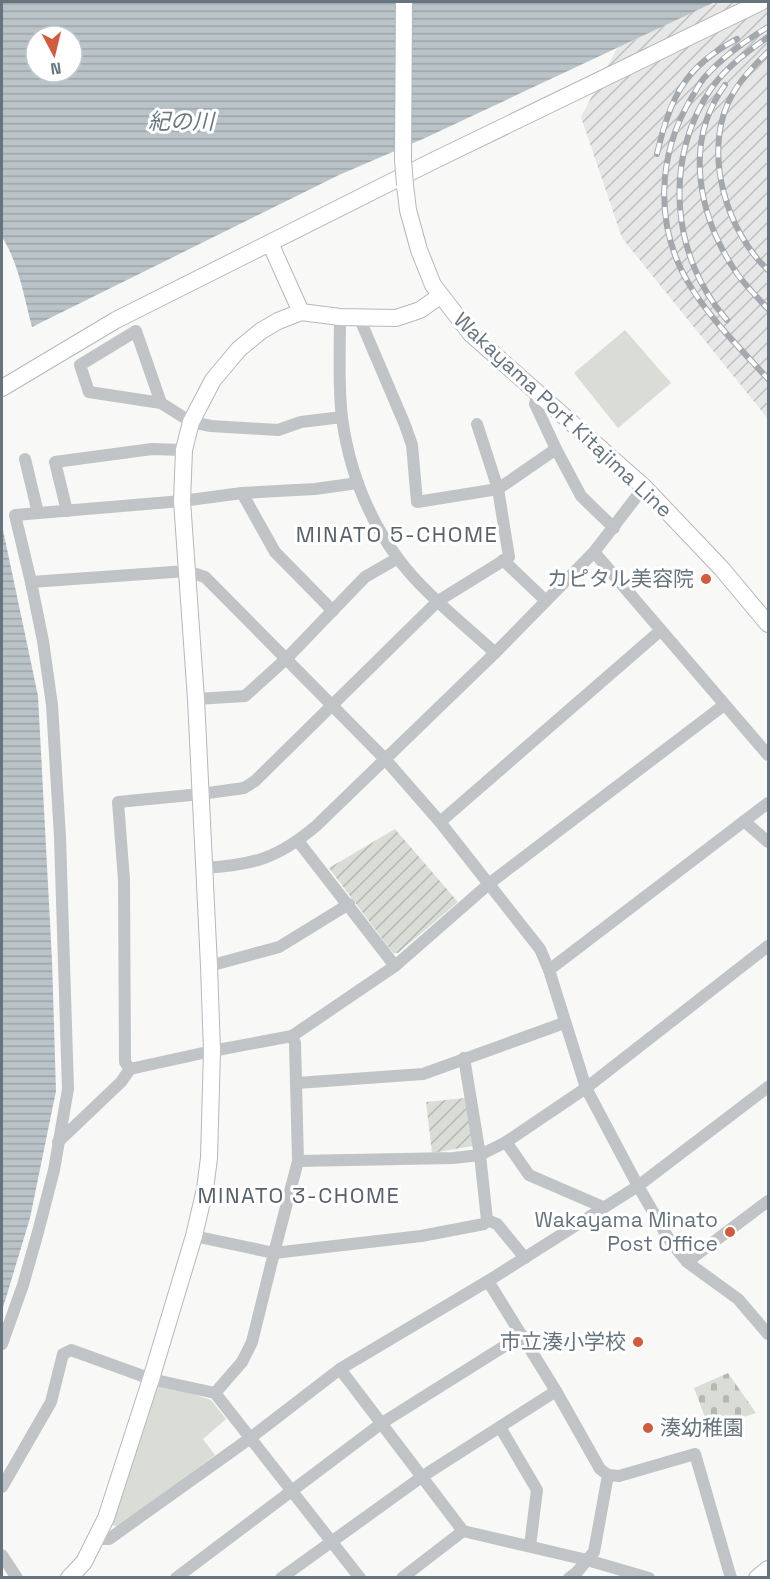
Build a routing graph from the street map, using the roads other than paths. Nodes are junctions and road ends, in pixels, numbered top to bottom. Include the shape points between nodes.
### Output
1 (404, 2) edge
2 (761, 2) edge
3 (270, 243) junction
4 (440, 296) junction
5 (300, 312) junction
6 (340, 317) junction
7 (359, 317) junction
8 (2, 388) edge
9 (538, 395) junction
10 (160, 403) junction
11 (342, 417) junction
12 (191, 422) junction
13 (477, 424) dead end
14 (556, 449) junction
15 (184, 450) junction
16 (25, 459) dead end
17 (358, 483) junction
18 (644, 487) junction
19 (498, 489) junction
20 (242, 493) junction
21 (182, 501) junction
22 (67, 511) junction
23 (38, 513) junction
24 (614, 528) junction
25 (594, 552) junction
26 (398, 558) junction
27 (504, 560) junction
28 (187, 572) junction
29 (32, 582) junction
30 (438, 601) junction
31 (546, 601) junction
32 (333, 610) junction
33 (768, 624) edge
34 (660, 631) junction
35 (495, 653) junction
36 (286, 659) junction
37 (196, 699) junction
38 (332, 705) junction
39 (724, 705) junction
40 (768, 756) edge
41 (385, 759) junction
42 (201, 795) junction
43 (768, 803) edge
44 (744, 821) junction
45 (440, 822) junction
46 (298, 841) junction
47 (768, 842) edge
48 (205, 868) junction
49 (490, 883) junction
50 (348, 904) junction
51 (768, 946) edge
52 (209, 966) junction
53 (395, 966) junction
54 (549, 970) junction
55 (564, 1023) junction
56 (292, 1036) junction
57 (212, 1051) junction
58 (464, 1058) junction
59 (130, 1069) junction
60 (297, 1083) junction
61 (768, 1087) edge
62 (586, 1088) junction
63 (58, 1142) junction
64 (506, 1142) junction
65 (480, 1155) junction
66 (298, 1161) junction
67 (638, 1186) junction
68 (768, 1201) edge
69 (603, 1207) junction
70 (487, 1220) junction
71 (194, 1236) junction
72 (274, 1253) junction
73 (525, 1258) junction
74 (687, 1262) junction
75 (488, 1281) junction
76 (768, 1334) edge
77 (522, 1335) junction
78 (2, 1344) edge
79 (340, 1369) junction
80 (151, 1379) junction
81 (556, 1391) junction
82 (215, 1393) junction
83 (382, 1423) junction
84 (500, 1427) junction
85 (249, 1439) junction
86 (608, 1475) junction
87 (423, 1476) junction
88 (2, 1487) edge
89 (292, 1490) junction
90 (463, 1530) junction
91 (95, 1539) junction
92 (332, 1540) junction
93 (531, 1546) junction
94 (2, 1555) edge
95 (587, 1560) junction
96 (768, 1569) edge
97 (17, 1578) edge
98 (69, 1578) edge
99 (176, 1578) edge
100 (281, 1578) edge
101 (360, 1578) edge
102 (402, 1578) edge
103 (570, 1578) edge
104 (649, 1578) edge
105 (731, 1578) edge
106 (757, 1578) edge

1 - 4 street, Wakayama Port Kitajima Line, bridge via 403,160 408,210 419,250
2 - 3 street
3 - 5 street
3 - 8 street via 116,320
4 - 7 street via 420,310 396,318
4 - 9 street, Wakayama Port Kitajima Line via 471,334
5 - 6 street
5 - 12 street via 261,331 239,349 213,380
6 - 7 street
6 - 11 street
7 - 19 street via 405,425 417,502
9 - 14 street via 535,404
9 - 18 street, Wakayama Port Kitajima Line
10 - 10 street via 89,392 80,365 136,331
10 - 12 street
11 - 12 street via 301,422 278,430
11 - 17 street
12 - 15 street
13 - 19 street
14 - 19 street
14 - 24 street via 581,496
15 - 21 street
15 - 22 street via 152,449 55,462
16 - 23 street
17 - 20 street
17 - 26 street via 370,515
18 - 24 street
18 - 33 street, Wakayama Port Kitajima Line
19 - 27 street via 509,557
20 - 21 street
20 - 32 street via 275,552
21 - 22 street
21 - 28 street
22 - 23 street
23 - 29 street via 15,515
24 - 25 street
25 - 31 street
25 - 34 street
26 - 30 street
26 - 32 street via 365,577
27 - 30 street
27 - 31 street
28 - 29 street
28 - 36 street via 205,578
28 - 37 street
29 - 63 street via 52,705 60,837 68,1089
30 - 35 street
30 - 38 street
31 - 35 street
32 - 36 street
34 - 39 street
34 - 45 street
35 - 41 street
36 - 37 street via 245,696
36 - 38 street
37 - 42 street
38 - 41 street
38 - 42 street via 255,781 244,788
39 - 40 street
39 - 49 street
41 - 45 street
41 - 46 street
42 - 48 street
42 - 59 street via 118,802 124,880 125,1062
43 - 44 street
44 - 47 street
44 - 54 street
45 - 49 street
46 - 48 street via 274,855 248,863
46 - 50 street
48 - 52 street
49 - 53 street
49 - 54 street via 540,949
50 - 52 street via 279,947
50 - 53 street
51 - 62 street
52 - 57 street
53 - 56 street
54 - 55 street
55 - 58 street
55 - 62 street
56 - 57 street
56 - 60 street
57 - 59 street
57 - 71 street via 210,1158
58 - 60 street via 423,1074
58 - 65 street
59 - 63 street
60 - 66 street
61 - 67 street
62 - 64 street
62 - 67 street
63 - 78 street via 38,1232
64 - 65 street
64 - 69 street via 529,1175
65 - 66 street
65 - 70 street
66 - 72 street
67 - 69 street
67 - 74 street via 670,1242
68 - 74 street
69 - 73 street
70 - 72 street via 484,1224 421,1236
70 - 73 street via 497,1224
71 - 72 street
71 - 80 street
72 - 82 street via 252,1342 242,1362
73 - 75 street
74 - 76 street via 738,1299
75 - 77 street
75 - 79 street
77 - 81 street
77 - 83 street
79 - 83 street
79 - 85 street
80 - 82 street
80 - 88 street via 71,1350 63,1354 51,1402
80 - 91 street via 106,1518
81 - 84 street
81 - 86 street via 600,1469
82 - 85 street
83 - 87 street
83 - 89 street
84 - 87 street
84 - 93 street via 537,1490
85 - 89 street
85 - 91 street via 109,1539
86 - 95 street via 594,1552
86 - 105 street via 619,1476 695,1454
87 - 90 street
87 - 92 street
89 - 92 street
89 - 99 street
90 - 93 street
90 - 102 street
91 - 98 street via 84,1562
92 - 100 street
92 - 101 street
93 - 95 street
94 - 97 street
95 - 103 street
95 - 104 street
96 - 106 street

